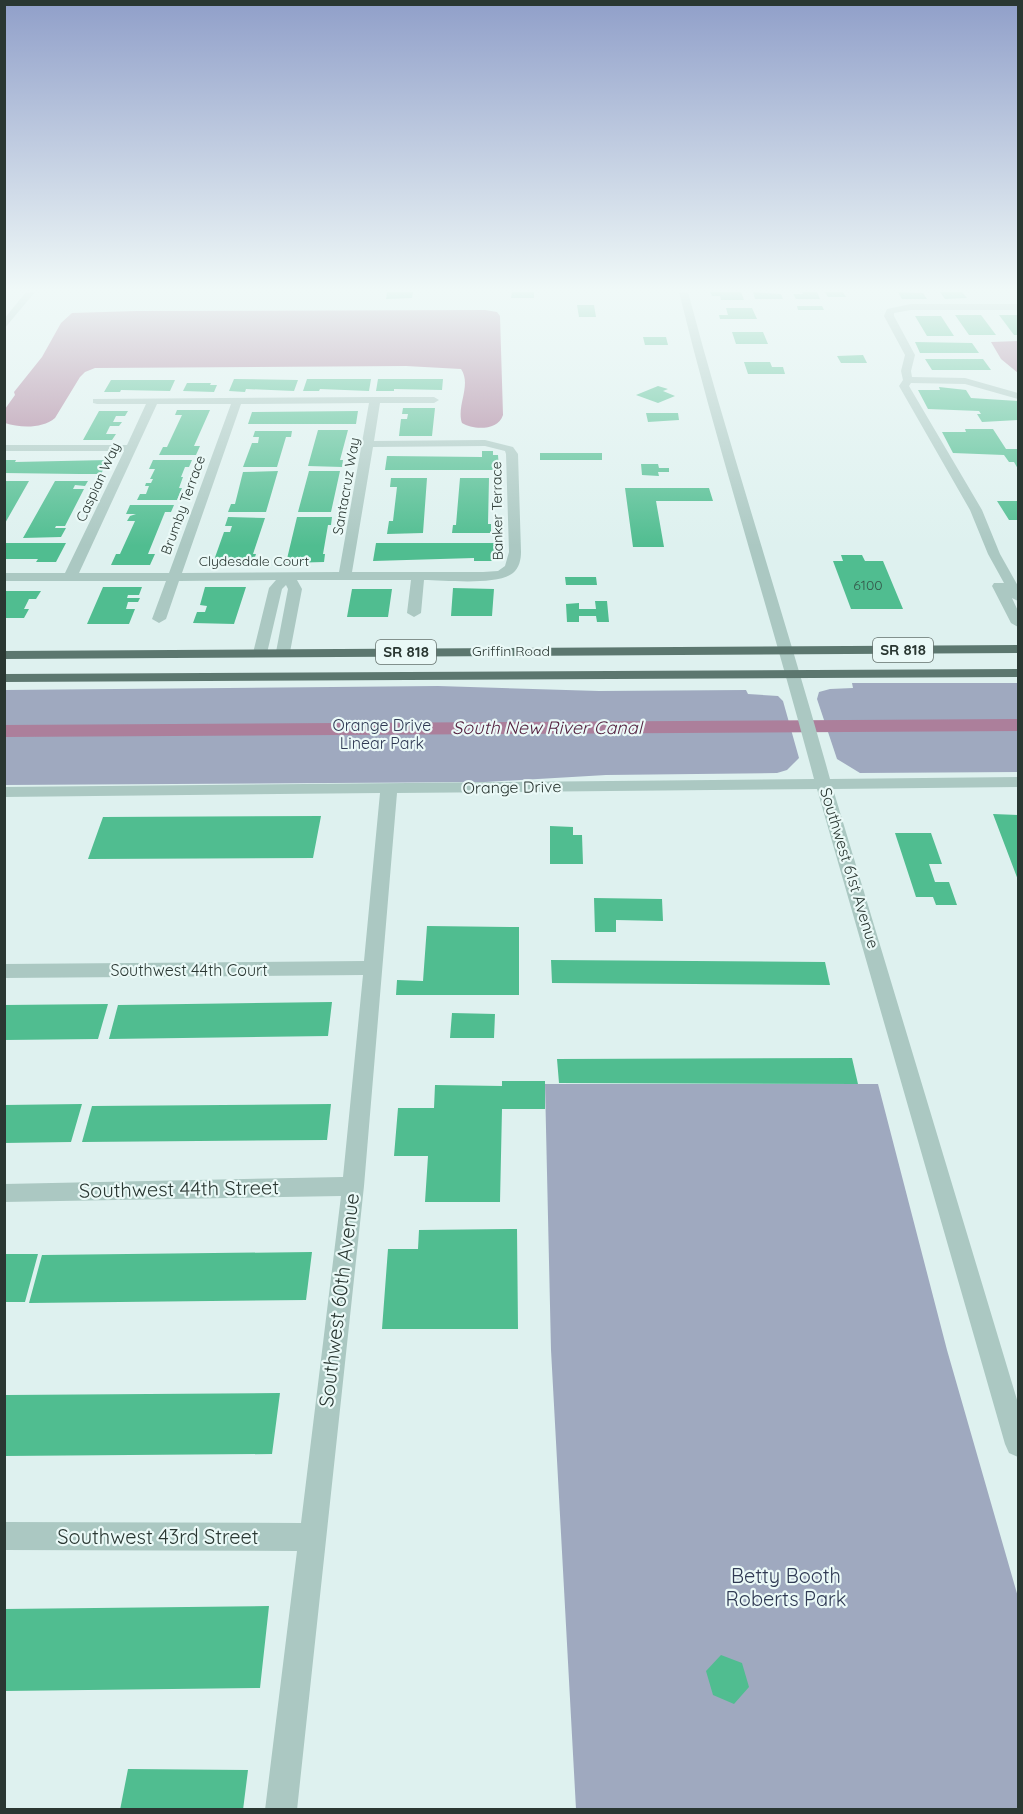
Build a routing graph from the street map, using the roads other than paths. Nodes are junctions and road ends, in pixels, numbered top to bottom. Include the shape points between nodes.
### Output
1 (706, 377) edge
2 (907, 377) edge
3 (908, 380) junction
4 (1018, 396) edge
5 (375, 400) junction
6 (434, 400) dead end
7 (97, 401) dead end
8 (153, 401) junction
9 (237, 401) junction
10 (368, 444) junction
11 (4, 448) edge
12 (130, 448) junction
13 (992, 550) junction
14 (503, 573) joint
15 (288, 576) junction
16 (345, 576) junction
17 (418, 576) junction
18 (4, 577) edge
19 (70, 577) junction
20 (173, 577) junction
21 (1018, 597) edge
22 (414, 613) dead end
23 (159, 619) dead end
24 (1018, 623) edge
25 (1018, 649) edge
26 (788, 650) junction
27 (283, 652) junction
28 (260, 653) junction
29 (4, 656) edge
30 (1018, 673) edge
31 (794, 674) junction
32 (4, 678) edge
33 (44, 678) junction
34 (1018, 782) edge
35 (824, 783) junction
36 (389, 789) junction
37 (4, 792) edge
38 (373, 968) junction
39 (4, 971) edge
40 (353, 1186) junction
41 (4, 1193) edge
42 (1018, 1444) edge
43 (4, 1536) edge
44 (311, 1538) junction
45 (281, 1809) edge

1 - 26 street, Southwest 61st Avenue
2 - 3 street
3 - 4 street via 965,381
3 - 13 street via 904,386 976,510
5 - 6 street
5 - 9 street
5 - 10 street, Santacruz Way
7 - 8 street
8 - 9 street
8 - 12 street, Caspian Way
9 - 20 street, Brumby Terrace
10 - 14 street, Banker Terrace via 485,443 509,449 515,564
10 - 16 street, Santacruz Way
11 - 12 street
12 - 19 street, Caspian Way
13 - 21 street
13 - 24 street via 982,554
14 - 17 street, Clydesdale Court
15 - 16 street, Clydesdale Court
15 - 20 street, Clydesdale Court
15 - 27 street via 295,589
15 - 28 street via 276,588
16 - 17 street, Clydesdale Court
17 - 22 street
18 - 19 street, Clydesdale Court
19 - 20 street, Clydesdale Court
20 - 23 street, Brumby Terrace
25 - 26 main road, Griffin Road / SR 818
26 - 27 main road, Griffin Road / SR 818
26 - 31 street, Southwest 61st Avenue
27 - 28 main road, Griffin Road / SR 818
27 - 33 main road via 237,667 58,670
28 - 29 main road, Griffin Road / SR 818
30 - 31 main road, Griffin Road / SR 818
31 - 33 main road, Griffin Road / SR 818
31 - 35 street, Southwest 61st Avenue
32 - 33 main road, Griffin Road / SR 818
34 - 35 street, Orange Drive
35 - 36 street, Orange Drive
35 - 42 street, Southwest 61st Avenue
36 - 37 street, Orange Drive
36 - 38 street, Southwest 60th Avenue
38 - 39 street, Southwest 44th Court
38 - 40 street, Southwest 60th Avenue
40 - 41 street, Southwest 44th Street
40 - 44 street, Southwest 60th Avenue
43 - 44 street, Southwest 43rd Street
44 - 45 street, Southwest 60th Avenue

